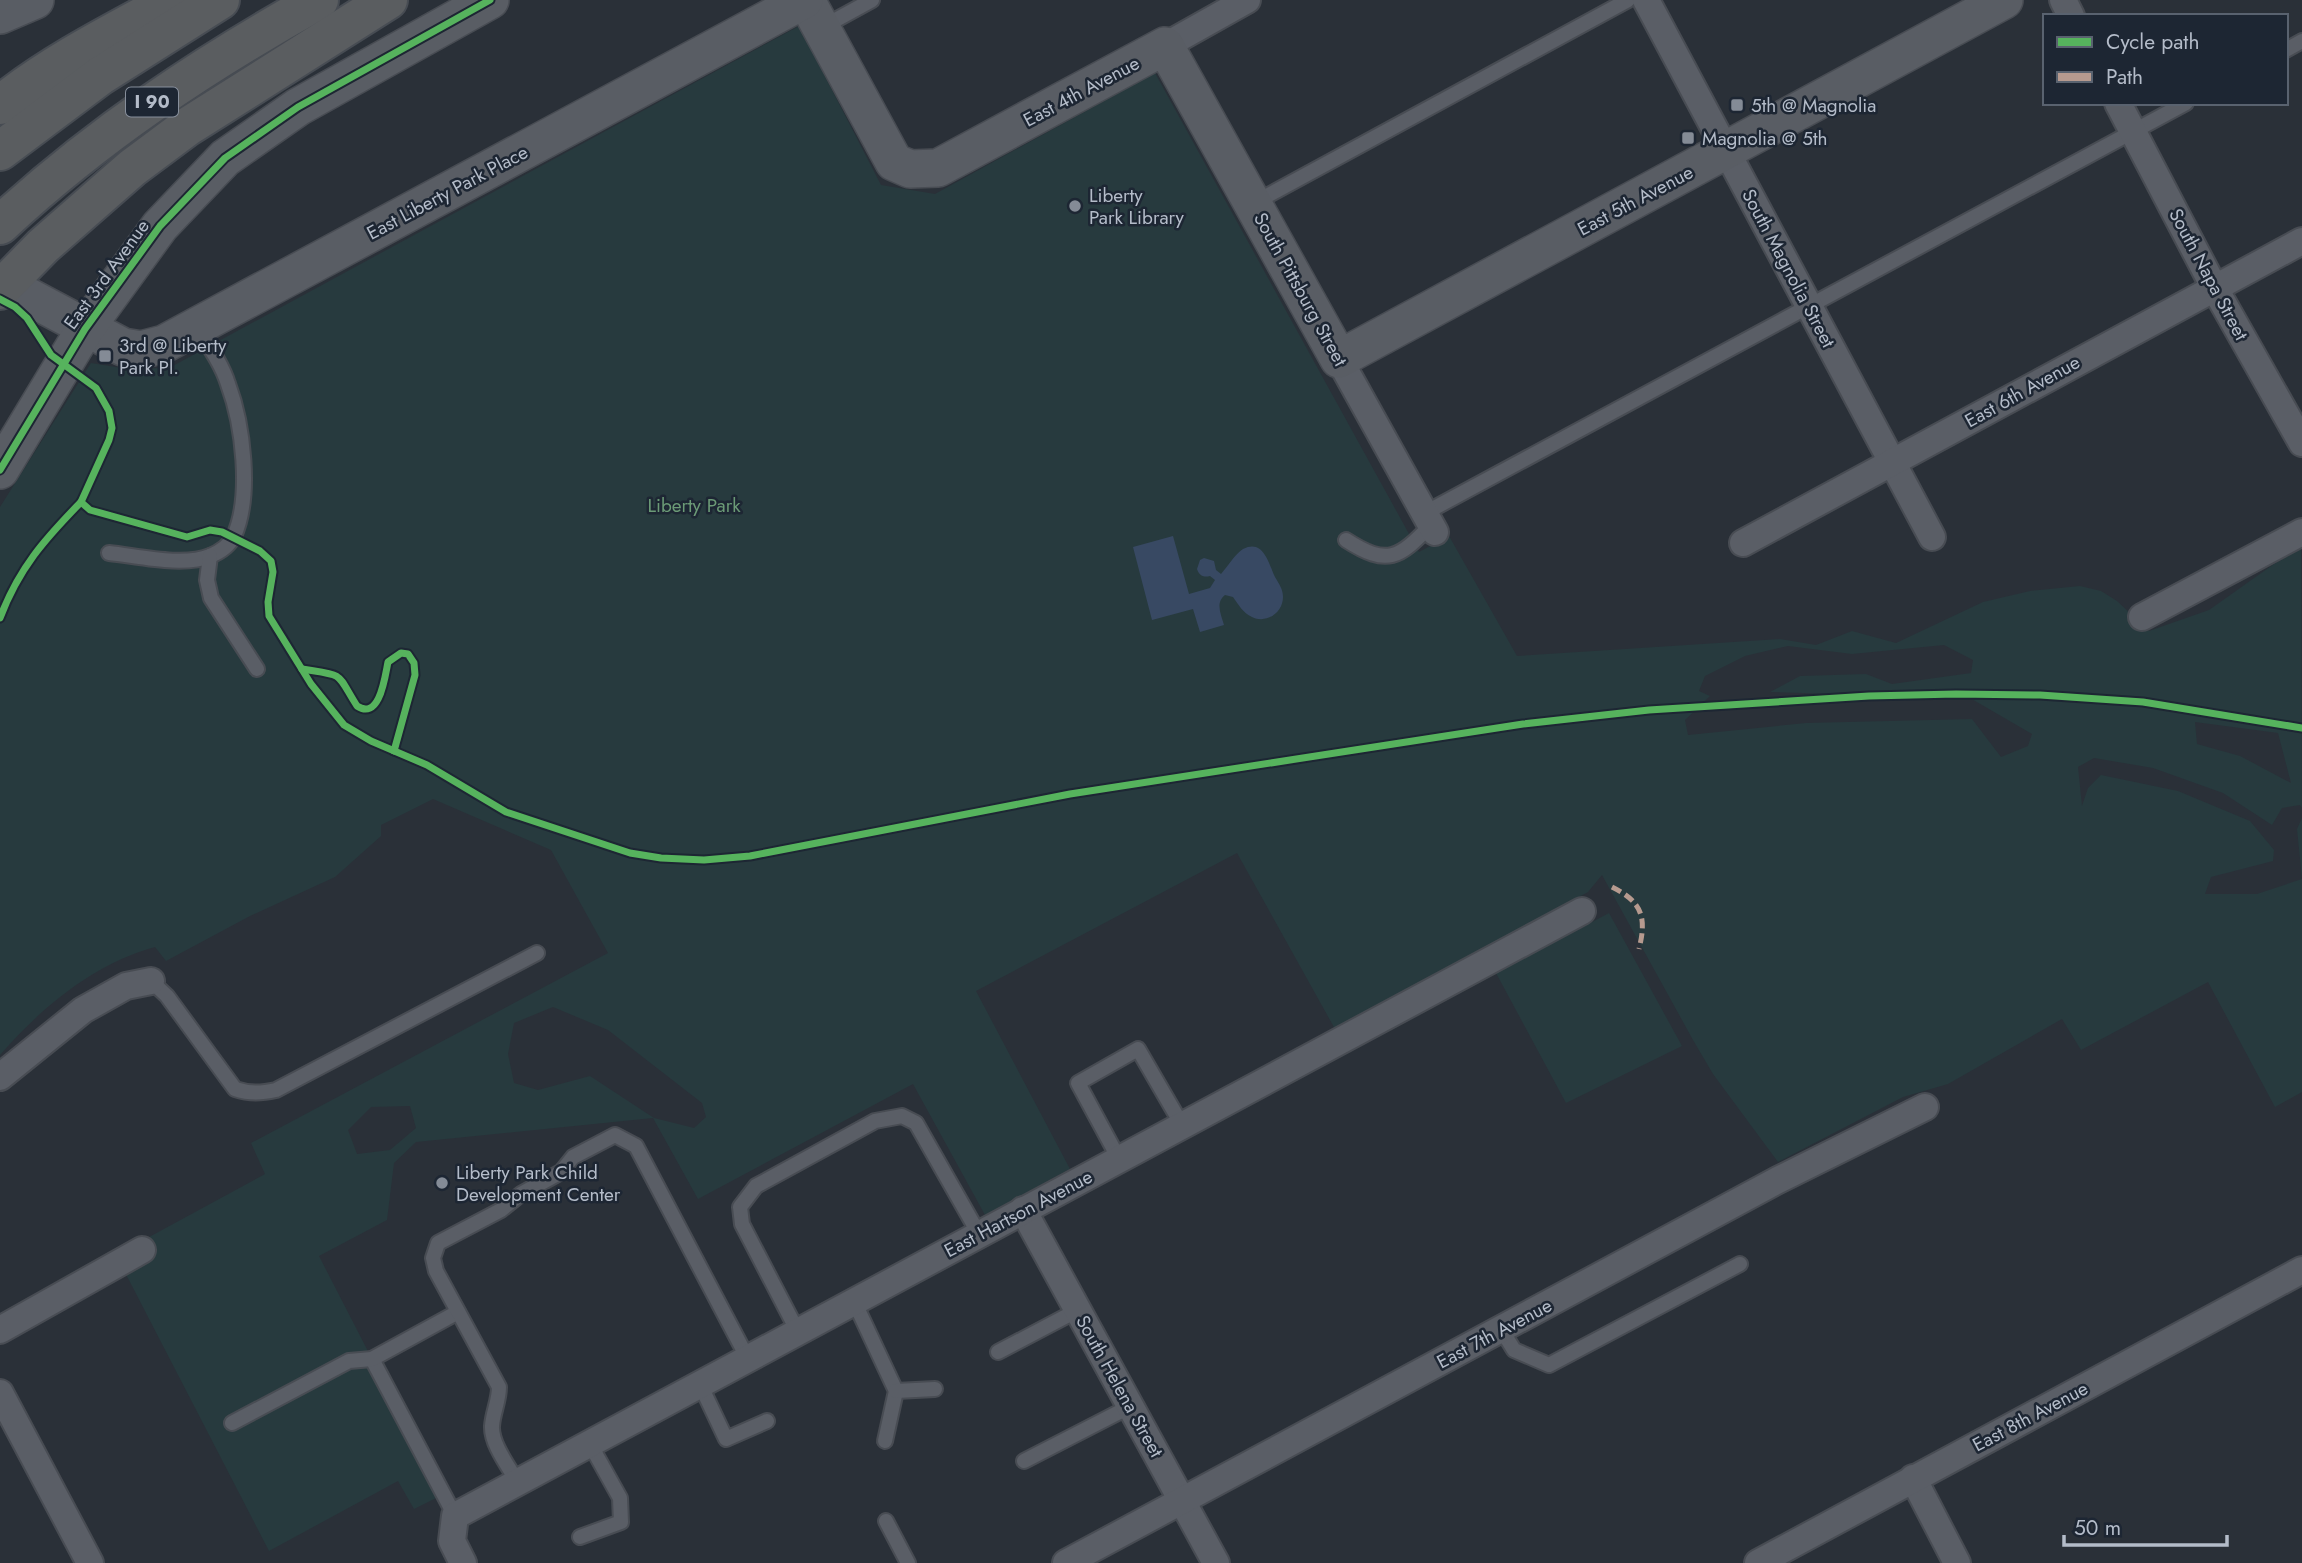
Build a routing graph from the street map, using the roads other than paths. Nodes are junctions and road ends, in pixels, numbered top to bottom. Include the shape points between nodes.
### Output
1 (35, 0) edge
2 (173, 0) edge
3 (220, 0) edge
4 (319, 0) edge
5 (388, 0) edge
6 (490, 0) edge
7 (873, 0) edge
8 (1628, 0) edge
9 (1646, 0) edge
10 (2004, 0) edge
11 (1234, 3) edge
12 (810, 9) edge
13 (0, 15) edge
14 (1165, 46) junction
15 (0, 105) edge
16 (2119, 105) edge
17 (2182, 105) edge
18 (2133, 132) junction
19 (0, 151) edge
20 (1727, 151) junction
21 (1254, 203) junction
22 (0, 225) edge
23 (2302, 241) edge
24 (2214, 287) junction
25 (14, 293) edge
26 (1809, 306) junction
27 (197, 326) junction
28 (85, 329) junction
29 (1339, 359) junction
30 (2302, 443) edge
31 (1892, 462) junction
32 (0, 470) edge
33 (1431, 523) junction
34 (2302, 532) edge
35 (1932, 537) dead end
36 (1346, 540) dead end
37 (1743, 543) dead end
38 (110, 553) dead end
39 (210, 556) junction
40 (2143, 617) dead end
41 (257, 668) dead end
42 (1582, 911) dead end
43 (537, 953) dead end
44 (151, 981) joint
45 (0, 1077) edge
46 (1925, 1107) dead end
47 (1182, 1125) junction
48 (1119, 1159) junction
49 (1023, 1210) junction
50 (979, 1234) junction
51 (142, 1250) dead end
52 (1740, 1264) dead end
53 (2302, 1270) edge
54 (854, 1301) junction
55 (1078, 1310) junction
56 (458, 1312) junction
57 (1502, 1329) junction
58 (0, 1330) edge
59 (798, 1332) junction
60 (998, 1352) dead end
61 (372, 1359) junction
62 (748, 1359) junction
63 (700, 1384) junction
64 (935, 1389) dead end
65 (896, 1391) junction
66 (0, 1393) edge
67 (1130, 1406) junction
68 (766, 1420) dead end
69 (232, 1423) dead end
70 (885, 1441) dead end
71 (590, 1444) junction
72 (1024, 1461) dead end
73 (1913, 1478) junction
74 (518, 1483) junction
75 (1182, 1500) junction
76 (455, 1516) junction
77 (886, 1521) dead end
78 (580, 1537) dead end
79 (90, 1563) edge
80 (463, 1563) edge
81 (908, 1563) edge
82 (1066, 1563) edge
83 (1216, 1563) edge
84 (1758, 1563) edge
85 (1957, 1563) edge

1 - 13 street
2 - 15 highway via 86,48
3 - 19 highway, I 90 via 100,76
4 - 22 highway, I 90 via 153,101 104,136
5 - 25 highway via 198,119 132,167 53,236
6 - 28 street, East 3rd Avenue via 298,107 225,158 160,226
7 - 12 lane
8 - 21 lane
9 - 20 street, South Magnolia Street
10 - 20 street, East 5th Avenue
11 - 14 street, East 4th Avenue
12 - 14 street, East 4th Avenue via 894,162 910,169 937,168
12 - 27 street, East Liberty Park Place
14 - 21 street, South Pittsburg Street
16 - 18 street, South Napa Street
17 - 18 lane
18 - 24 street, South Napa Street
18 - 26 lane
20 - 26 street, South Magnolia Street
20 - 29 street, East 5th Avenue
21 - 29 street, South Pittsburg Street
23 - 24 street, East 6th Avenue
24 - 30 street, South Napa Street
24 - 31 street, East 6th Avenue
25 - 28 street, East Liberty Park Place
26 - 31 street, South Magnolia Street
26 - 33 lane
27 - 28 street, East Liberty Park Place via 164,344 141,350 123,347
27 - 39 lane via 228,382 243,457 242,508 233,537 224,549
28 - 32 street, East 3rd Avenue
29 - 33 street, South Pittsburg Street
31 - 35 street, South Magnolia Street
31 - 37 street, East 6th Avenue
33 - 36 lane via 1400,554 1385,557
34 - 40 street
38 - 39 lane via 192,562
39 - 41 lane via 207,580 211,598
42 - 47 street, East Hartson Avenue
43 - 44 lane via 276,1090 262,1093 235,1089
44 - 45 street via 126,986 83,1010
46 - 57 street, East 7th Avenue via 1778,1180
47 - 48 street, East Hartson Avenue
47 - 48 lane via 1138,1049 1077,1083
48 - 49 street, East Hartson Avenue
49 - 50 street, East Hartson Avenue
49 - 55 street, South Helena Street
50 - 54 street, East Hartson Avenue
50 - 59 lane via 916,1123 902,1116 875,1121 756,1186 740,1206 742,1224
51 - 58 street
52 - 57 lane via 1549,1365 1514,1350
53 - 73 street, East 8th Avenue
54 - 59 street, East Hartson Avenue
54 - 65 lane
55 - 60 lane
55 - 67 street, South Helena Street
56 - 61 lane
56 - 62 lane via 436,1271 433,1258 438,1243 501,1210 561,1172 573,1157 615,1135 636,1146
56 - 74 lane via 499,1387 492,1427
57 - 75 street, East 7th Avenue
59 - 62 street, East Hartson Avenue
61 - 69 lane via 349,1361
61 - 76 lane
62 - 63 street, East Hartson Avenue
63 - 68 lane via 726,1439
63 - 71 street, East Hartson Avenue
64 - 65 lane
65 - 70 lane
66 - 79 street
67 - 72 lane
67 - 75 street, South Helena Street
71 - 74 street, East Hartson Avenue
71 - 78 lane via 620,1498 621,1522
73 - 84 street, East 8th Avenue
73 - 85 street
74 - 76 street, East Hartson Avenue
75 - 82 street, East 7th Avenue
75 - 83 street, South Helena Street
76 - 80 street via 452,1541
77 - 81 lane

